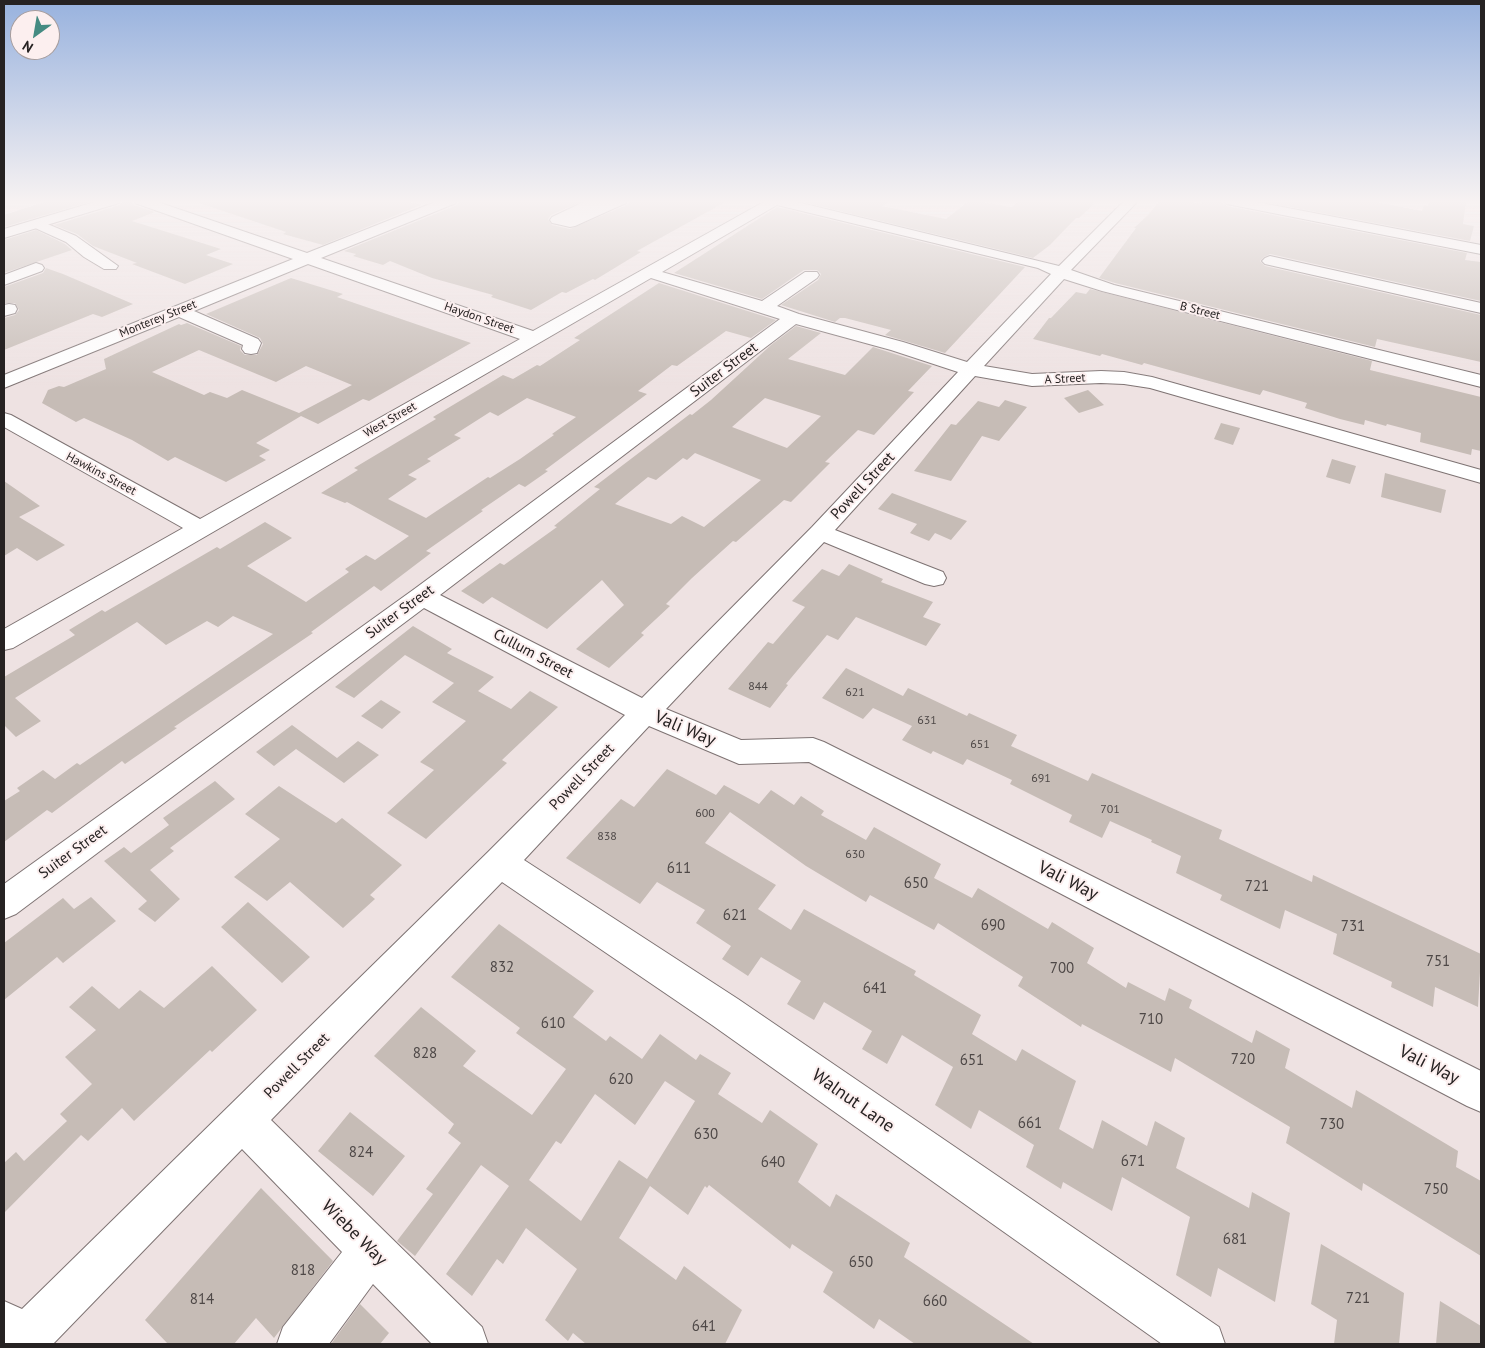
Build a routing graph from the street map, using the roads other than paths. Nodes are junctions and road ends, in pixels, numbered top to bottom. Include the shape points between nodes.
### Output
1 (105, 263) edge
2 (296, 263) edge
3 (322, 263) edge
4 (666, 263) edge
5 (1034, 263) edge
6 (1071, 263) edge
7 (1279, 263) edge
8 (110, 266) dead end
9 (36, 268) dead end
10 (650, 272) junction
11 (1062, 272) junction
12 (811, 275) dead end
13 (4, 280) edge
14 (764, 307) junction
15 (1481, 308) edge
16 (178, 310) junction
17 (793, 318) junction
18 (535, 338) junction
19 (251, 349) dead end
20 (972, 370) junction
21 (1481, 381) edge
22 (4, 382) edge
23 (4, 419) edge
24 (1481, 477) edge
25 (199, 528) junction
26 (820, 532) junction
27 (934, 578) dead end
28 (422, 596) junction
29 (4, 641) edge
30 (644, 712) junction
31 (500, 862) junction
32 (4, 903) edge
33 (1481, 1092) edge
34 (243, 1121) junction
35 (371, 1250) junction
36 (4, 1324) edge
37 (19, 1344) edge
38 (300, 1344) edge
39 (465, 1344) edge
40 (1202, 1344) edge

1 - 8 street
2 - 16 street, Monterey Street
3 - 18 street, Haydon Street
4 - 10 street, West Street
5 - 11 street, B Street
6 - 11 street, Powell Street
7 - 15 street
9 - 13 street
10 - 14 street, A Street
10 - 18 street, West Street
11 - 20 street, Powell Street
11 - 21 street, B Street via 1108,288
12 - 14 street
14 - 17 street, A Street
16 - 19 street via 240,337 252,344
16 - 22 street, Monterey Street
17 - 20 street, A Street
17 - 28 street, Suiter Street
18 - 25 street, West Street
20 - 24 street, A Street via 1032,380 1101,377 1152,383
20 - 26 street, Powell Street
23 - 25 street, Hawkins Street
25 - 29 street, West Street
26 - 27 street
26 - 30 street, Powell Street
28 - 30 street, Cullum Street
28 - 32 street, Suiter Street
30 - 31 street, Powell Street
30 - 33 street, Vali Way via 739,752 813,750
31 - 34 street, Powell Street
31 - 40 street, Walnut Lane via 725,1012
34 - 35 street, Wiebe Way
34 - 37 street, Powell Street
35 - 38 street
35 - 39 street, Wiebe Way
36 - 37 street

